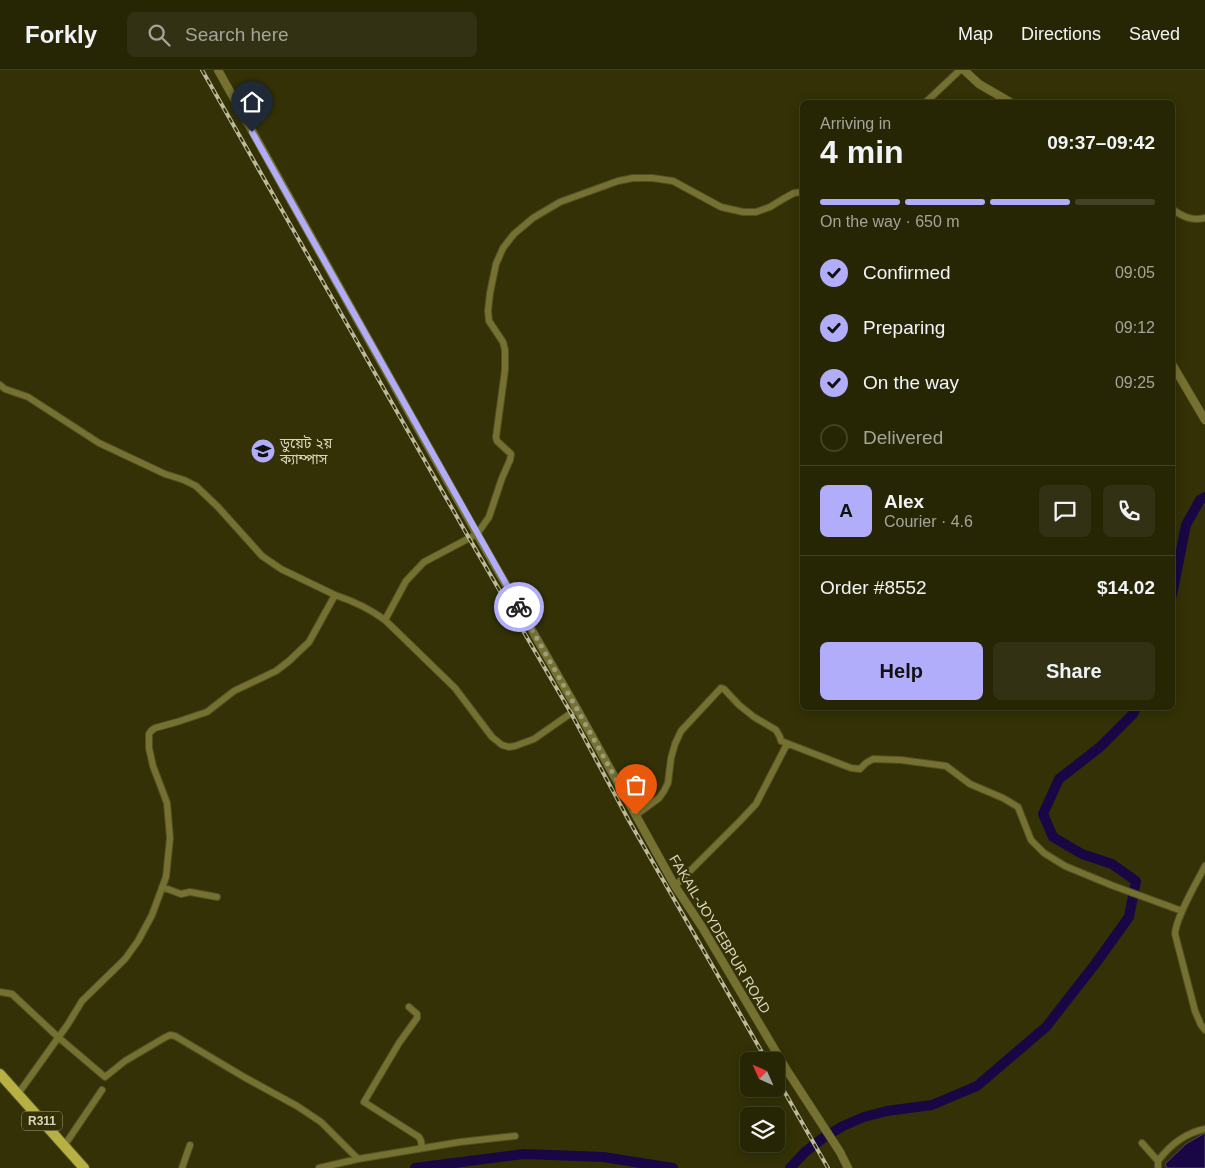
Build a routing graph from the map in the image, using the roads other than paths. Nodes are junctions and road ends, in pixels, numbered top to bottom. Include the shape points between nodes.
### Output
1 (218, 70) edge
2 (962, 70) edge
3 (928, 100) edge
4 (1007, 100) edge
5 (800, 192) edge
6 (1175, 211) edge
7 (1205, 218) edge
8 (1175, 369) edge
9 (0, 385) edge
10 (1205, 420) edge
11 (477, 534) junction
12 (335, 596) junction
13 (385, 620) junction
14 (577, 709) junction
15 (787, 744) junction
16 (636, 815) junction
17 (1205, 866) edge
18 (675, 886) junction
19 (162, 888) junction
20 (217, 897) dead end
21 (1182, 912) junction
22 (0, 992) edge
23 (409, 1007) dead end
24 (1205, 1030) edge
25 (58, 1037) junction
26 (0, 1074) edge
27 (102, 1090) dead end
28 (18, 1094) junction
29 (1205, 1129) edge
30 (515, 1136) dead end
31 (1142, 1143) dead end
32 (190, 1145) dead end
33 (64, 1146) junction
34 (422, 1148) junction
35 (358, 1159) junction
36 (1158, 1165) edge
37 (84, 1168) edge
38 (182, 1168) edge
39 (319, 1168) edge
40 (848, 1168) edge

1 - 11 street, FAKAIL-JOYDEBPUR ROAD
2 - 3 street
2 - 4 street
5 - 11 street via 770,208 742,212 721,207 673,181 633,178 560,202 514,234 496,264 488,311 505,350 496,438 511,454 490,517
6 - 7 street via 1189,219
8 - 10 street
9 - 12 street via 5,390 28,397 116,452 196,486 262,556
11 - 13 street via 424,562 406,582
11 - 14 street, FAKAIL-JOYDEBPUR ROAD
12 - 13 street via 351,600
12 - 19 street via 309,642 276,671 234,691 207,712 155,728 149,734 153,766 167,803 170,838
13 - 14 street via 455,688 492,737 502,745 516,746 534,738
14 - 16 street, FAKAIL-JOYDEBPUR ROAD
15 - 16 street via 781,742 776,730 739,706 721,688 681,731 664,791
15 - 18 street via 756,804
15 - 21 street via 851,768 860,769 873,760 946,766 970,784 1018,807 1031,840 1065,866
16 - 18 street, FAKAIL-JOYDEBPUR ROAD
17 - 21 street
18 - 40 street, FAKAIL-JOYDEBPUR ROAD
19 - 20 street via 180,894 190,892
19 - 25 street via 138,941 125,959 82,1001
21 - 24 street via 1175,934 1195,1011
22 - 25 street via 12,994
23 - 34 street via 417,1018 364,1102 419,1137
25 - 28 street
25 - 35 street via 105,1077 164,1038 175,1036 321,1122
26 - 28 main road, R311
27 - 33 street
28 - 33 main road, R311
29 - 36 street via 1185,1136 1172,1146
30 - 34 street
31 - 36 street
32 - 38 street
33 - 37 main road, R311
34 - 35 street
35 - 39 street

